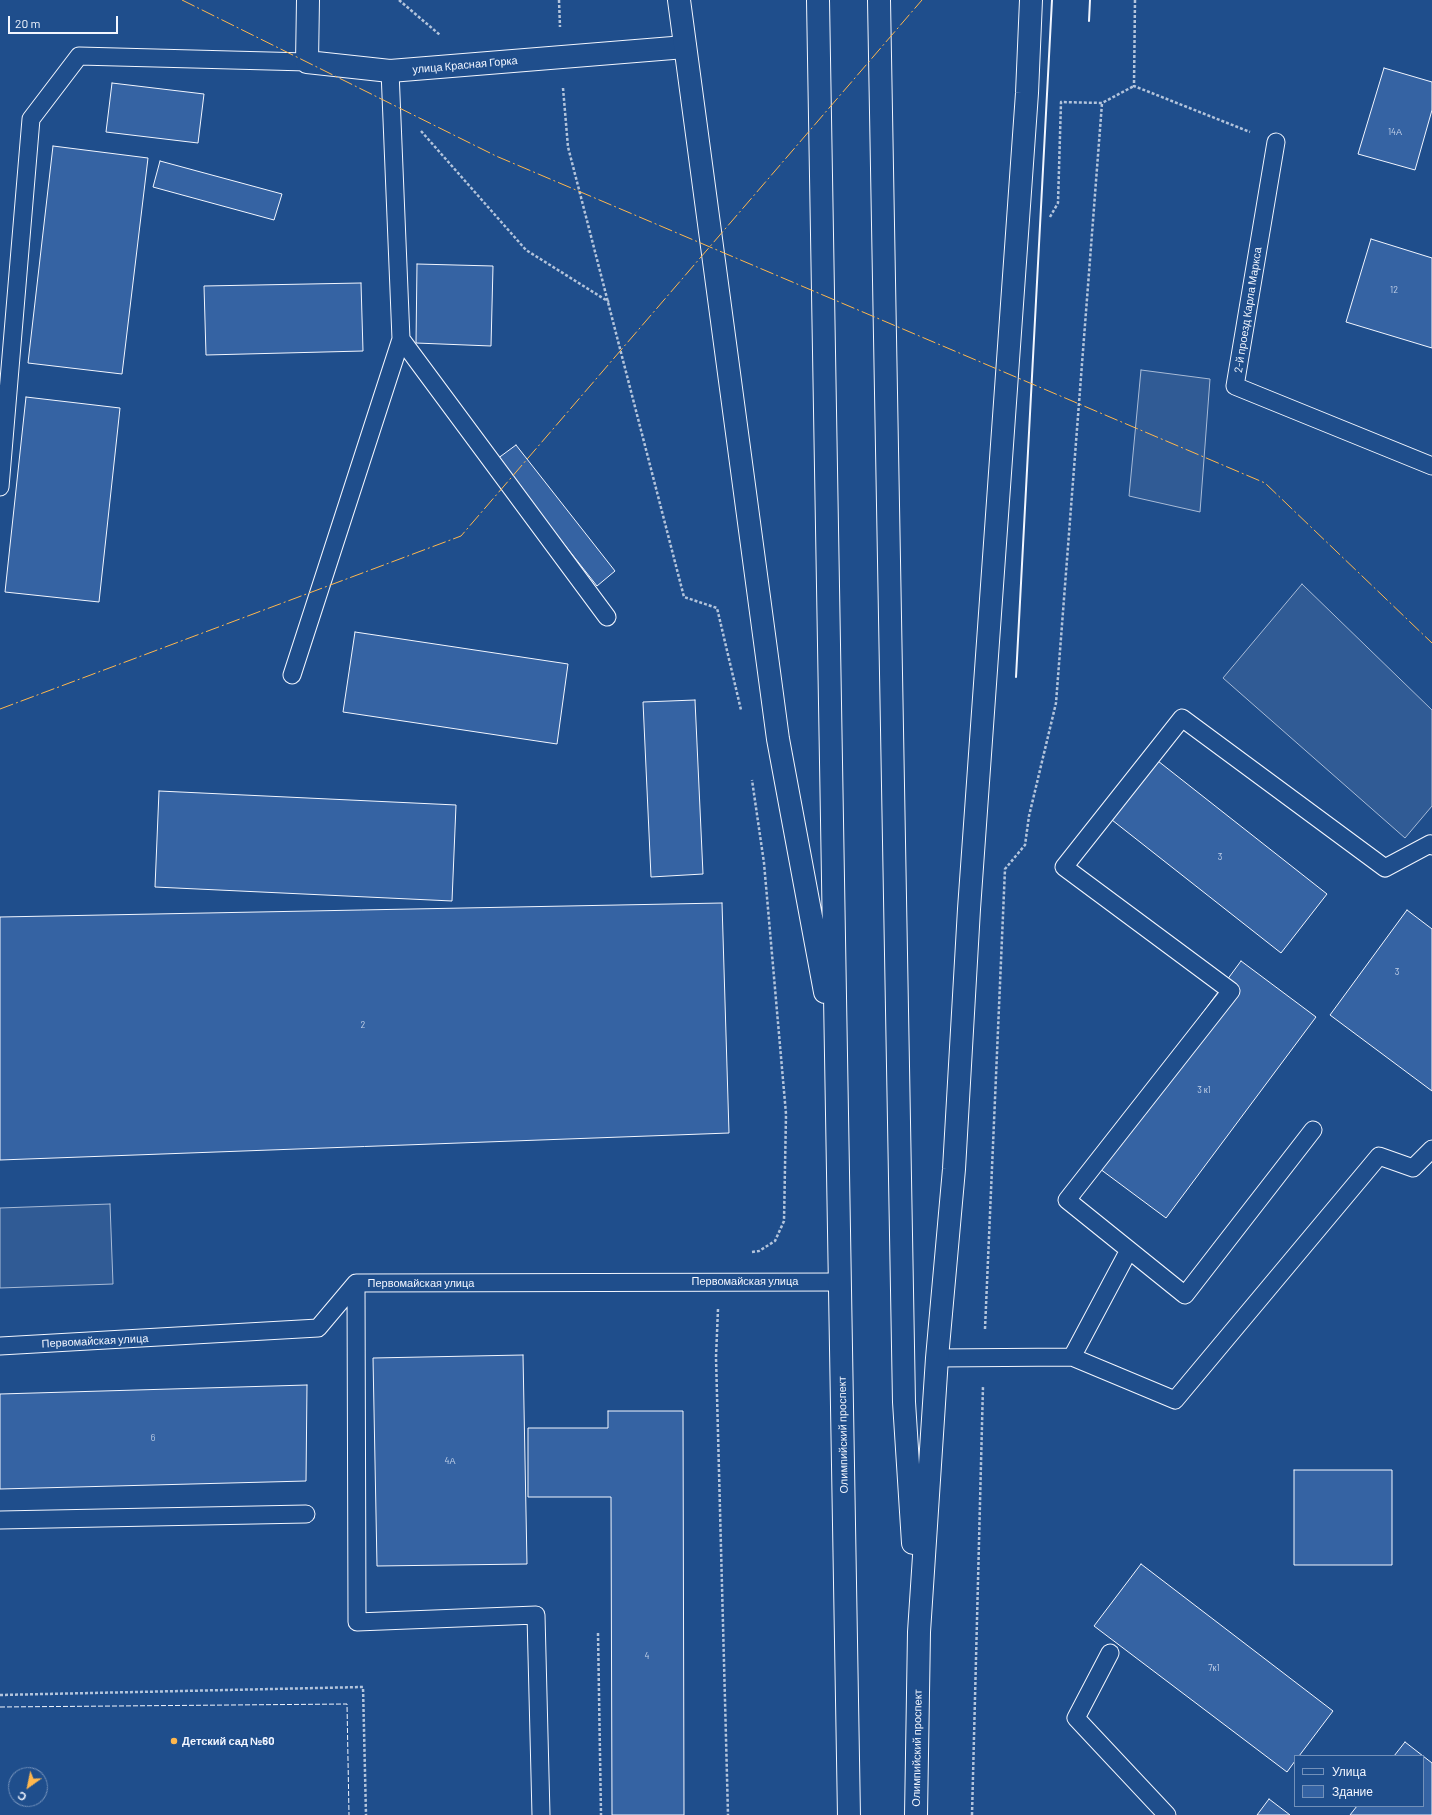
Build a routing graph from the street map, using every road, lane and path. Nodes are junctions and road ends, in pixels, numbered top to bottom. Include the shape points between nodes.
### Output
1 (308, 0) edge
2 (400, 0) edge
3 (559, 0) edge
4 (679, 0) edge
5 (818, 0) edge
6 (879, 0) edge
7 (1031, 0) edge
8 (1135, 0) edge
9 (445, 40) dead end
10 (685, 47) junction
11 (561, 57) junction
12 (307, 62) junction
13 (390, 71) junction
14 (1134, 86) junction
15 (390, 95) junction
16 (1102, 103) junction
17 (1276, 142) joint
18 (1048, 222) dead end
19 (609, 303) junction
20 (401, 339) junction
21 (1432, 466) edge
22 (0, 487) edge
23 (607, 617) dead end
24 (292, 675) dead end
25 (742, 716) dead end
26 (752, 778) dead end
27 (1432, 846) edge
28 (1006, 861) dead end
29 (1005, 869) junction
30 (836, 1054) junction
31 (1312, 1130) dead end
32 (1432, 1150) edge
33 (1129, 1250) junction
34 (745, 1252) dead end
35 (719, 1281) junction
36 (840, 1282) junction
37 (356, 1283) junction
38 (0, 1346) edge
39 (1072, 1357) junction
40 (936, 1358) junction
41 (984, 1358) junction
42 (306, 1514) dead end
43 (0, 1520) edge
44 (919, 1632) junction
45 (598, 1633) dead end
46 (1110, 1653) dead end
47 (0, 1695) edge
48 (366, 1815) edge
49 (540, 1815) edge
50 (601, 1815) edge
51 (728, 1815) edge
52 (849, 1815) edge
53 (916, 1815) edge
54 (972, 1815) edge
55 (1167, 1815) edge

1 - 12 main road
2 - 9 path
3 - 11 path
4 - 10 main road
5 - 30 main road
6 - 44 main road via 904,1394
7 - 40 main road via 1027,93 969,909 954,1169
8 - 14 path
10 - 11 main road, улица Красная Горка
10 - 30 main road via 778,739
11 - 13 main road, улица Красная Горка
11 - 19 path via 568,147
12 - 13 main road, улица Красная Горка
12 - 22 lane via 79,56 32,119
13 - 15 lane
14 - 16 path
14 - 17 path
15 - 19 path via 526,250
15 - 20 lane
16 - 18 path via 1061,102 1058,202
16 - 29 path via 1056,703 1029,816 1025,845
17 - 21 lane, 2-й проезд Карла Маркса via 1235,386
19 - 25 path via 684,597 717,608
20 - 23 lane
20 - 24 lane
26 - 34 path via 764,863 786,1114 784,1222 775,1241 759,1251
27 - 33 lane via 1430,844 1385,868 1182,718 1064,867 1231,991 1067,1200
28 - 29 path
29 - 41 path
30 - 36 main road, Олимпийский проспект
31 - 33 lane via 1185,1295
32 - 39 lane via 1413,1168 1379,1156 1175,1400
33 - 39 lane
35 - 36 lane, Первомайская улица
35 - 37 lane, Первомайская улица
35 - 51 path via 716,1357
36 - 52 main road, Олимпийский проспект
37 - 38 lane, Первомайская улица via 318,1328
37 - 49 lane via 357,1622 536,1615
39 - 41 lane
40 - 41 lane
40 - 44 main road
41 - 54 path
42 - 43 lane
44 - 53 main road, Олимпийский проспект
45 - 50 path
46 - 55 lane via 1076,1718
47 - 48 path via 363,1687

